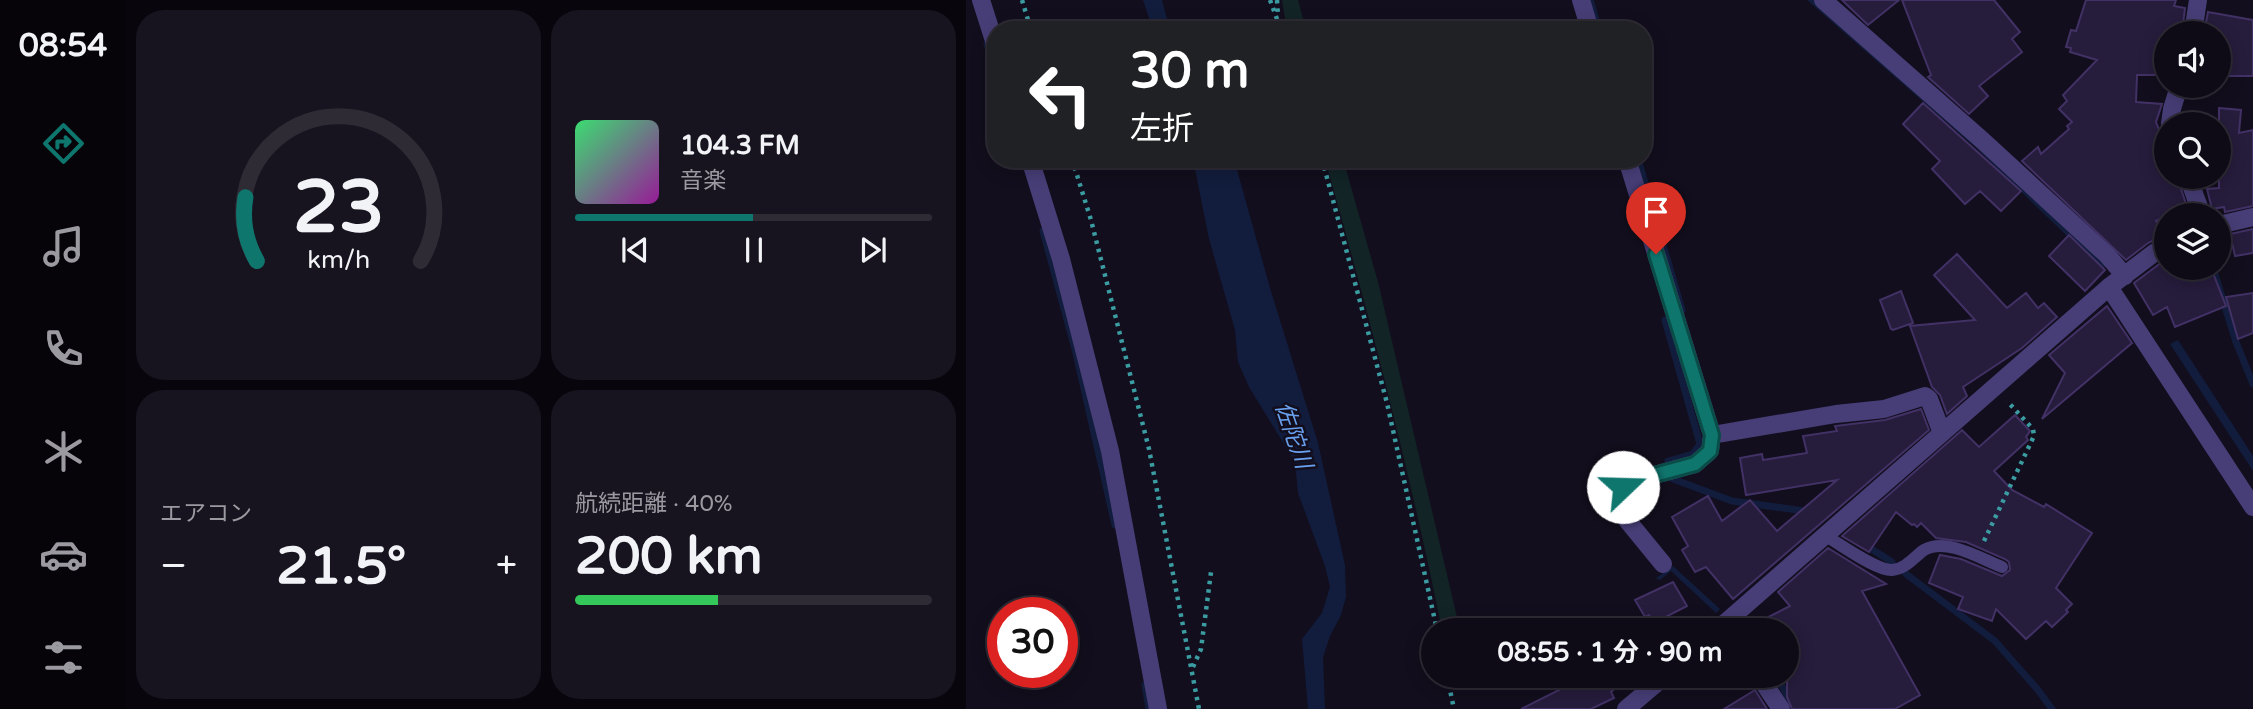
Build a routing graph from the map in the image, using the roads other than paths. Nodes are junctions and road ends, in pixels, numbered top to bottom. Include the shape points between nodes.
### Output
1 (981, 0) edge
2 (1581, 0) edge
3 (1824, 0) edge
4 (2197, 0) edge
5 (988, 21) edge
6 (1587, 21) edge
7 (2194, 21) edge
8 (1033, 168) edge
9 (1630, 168) edge
10 (2253, 218) edge
11 (2231, 223) edge
12 (2154, 253) edge
13 (2125, 276) junction
14 (2109, 287) junction
15 (1942, 433) junction
16 (1712, 435) junction
17 (2253, 507) edge
18 (1824, 535) junction
19 (1663, 564) dead end
20 (2003, 567) dead end
21 (1735, 618) edge
22 (1651, 688) edge
23 (1767, 688) edge
24 (1158, 709) edge
25 (1626, 709) edge
26 (1781, 709) edge

1 - 5 street
2 - 6 street
3 - 13 street via 2001,157
4 - 7 street
8 - 24 street via 1110,451
9 - 16 street
10 - 11 street
12 - 13 street
13 - 14 street
14 - 15 street
14 - 17 street
15 - 16 street via 1925,396 1884,409
15 - 18 street
16 - 19 street via 1710,451 1695,464 1636,480 1621,492 1627,520
18 - 20 lane via 1891,570 1936,546 1948,546
18 - 21 street
22 - 25 street
23 - 26 street

